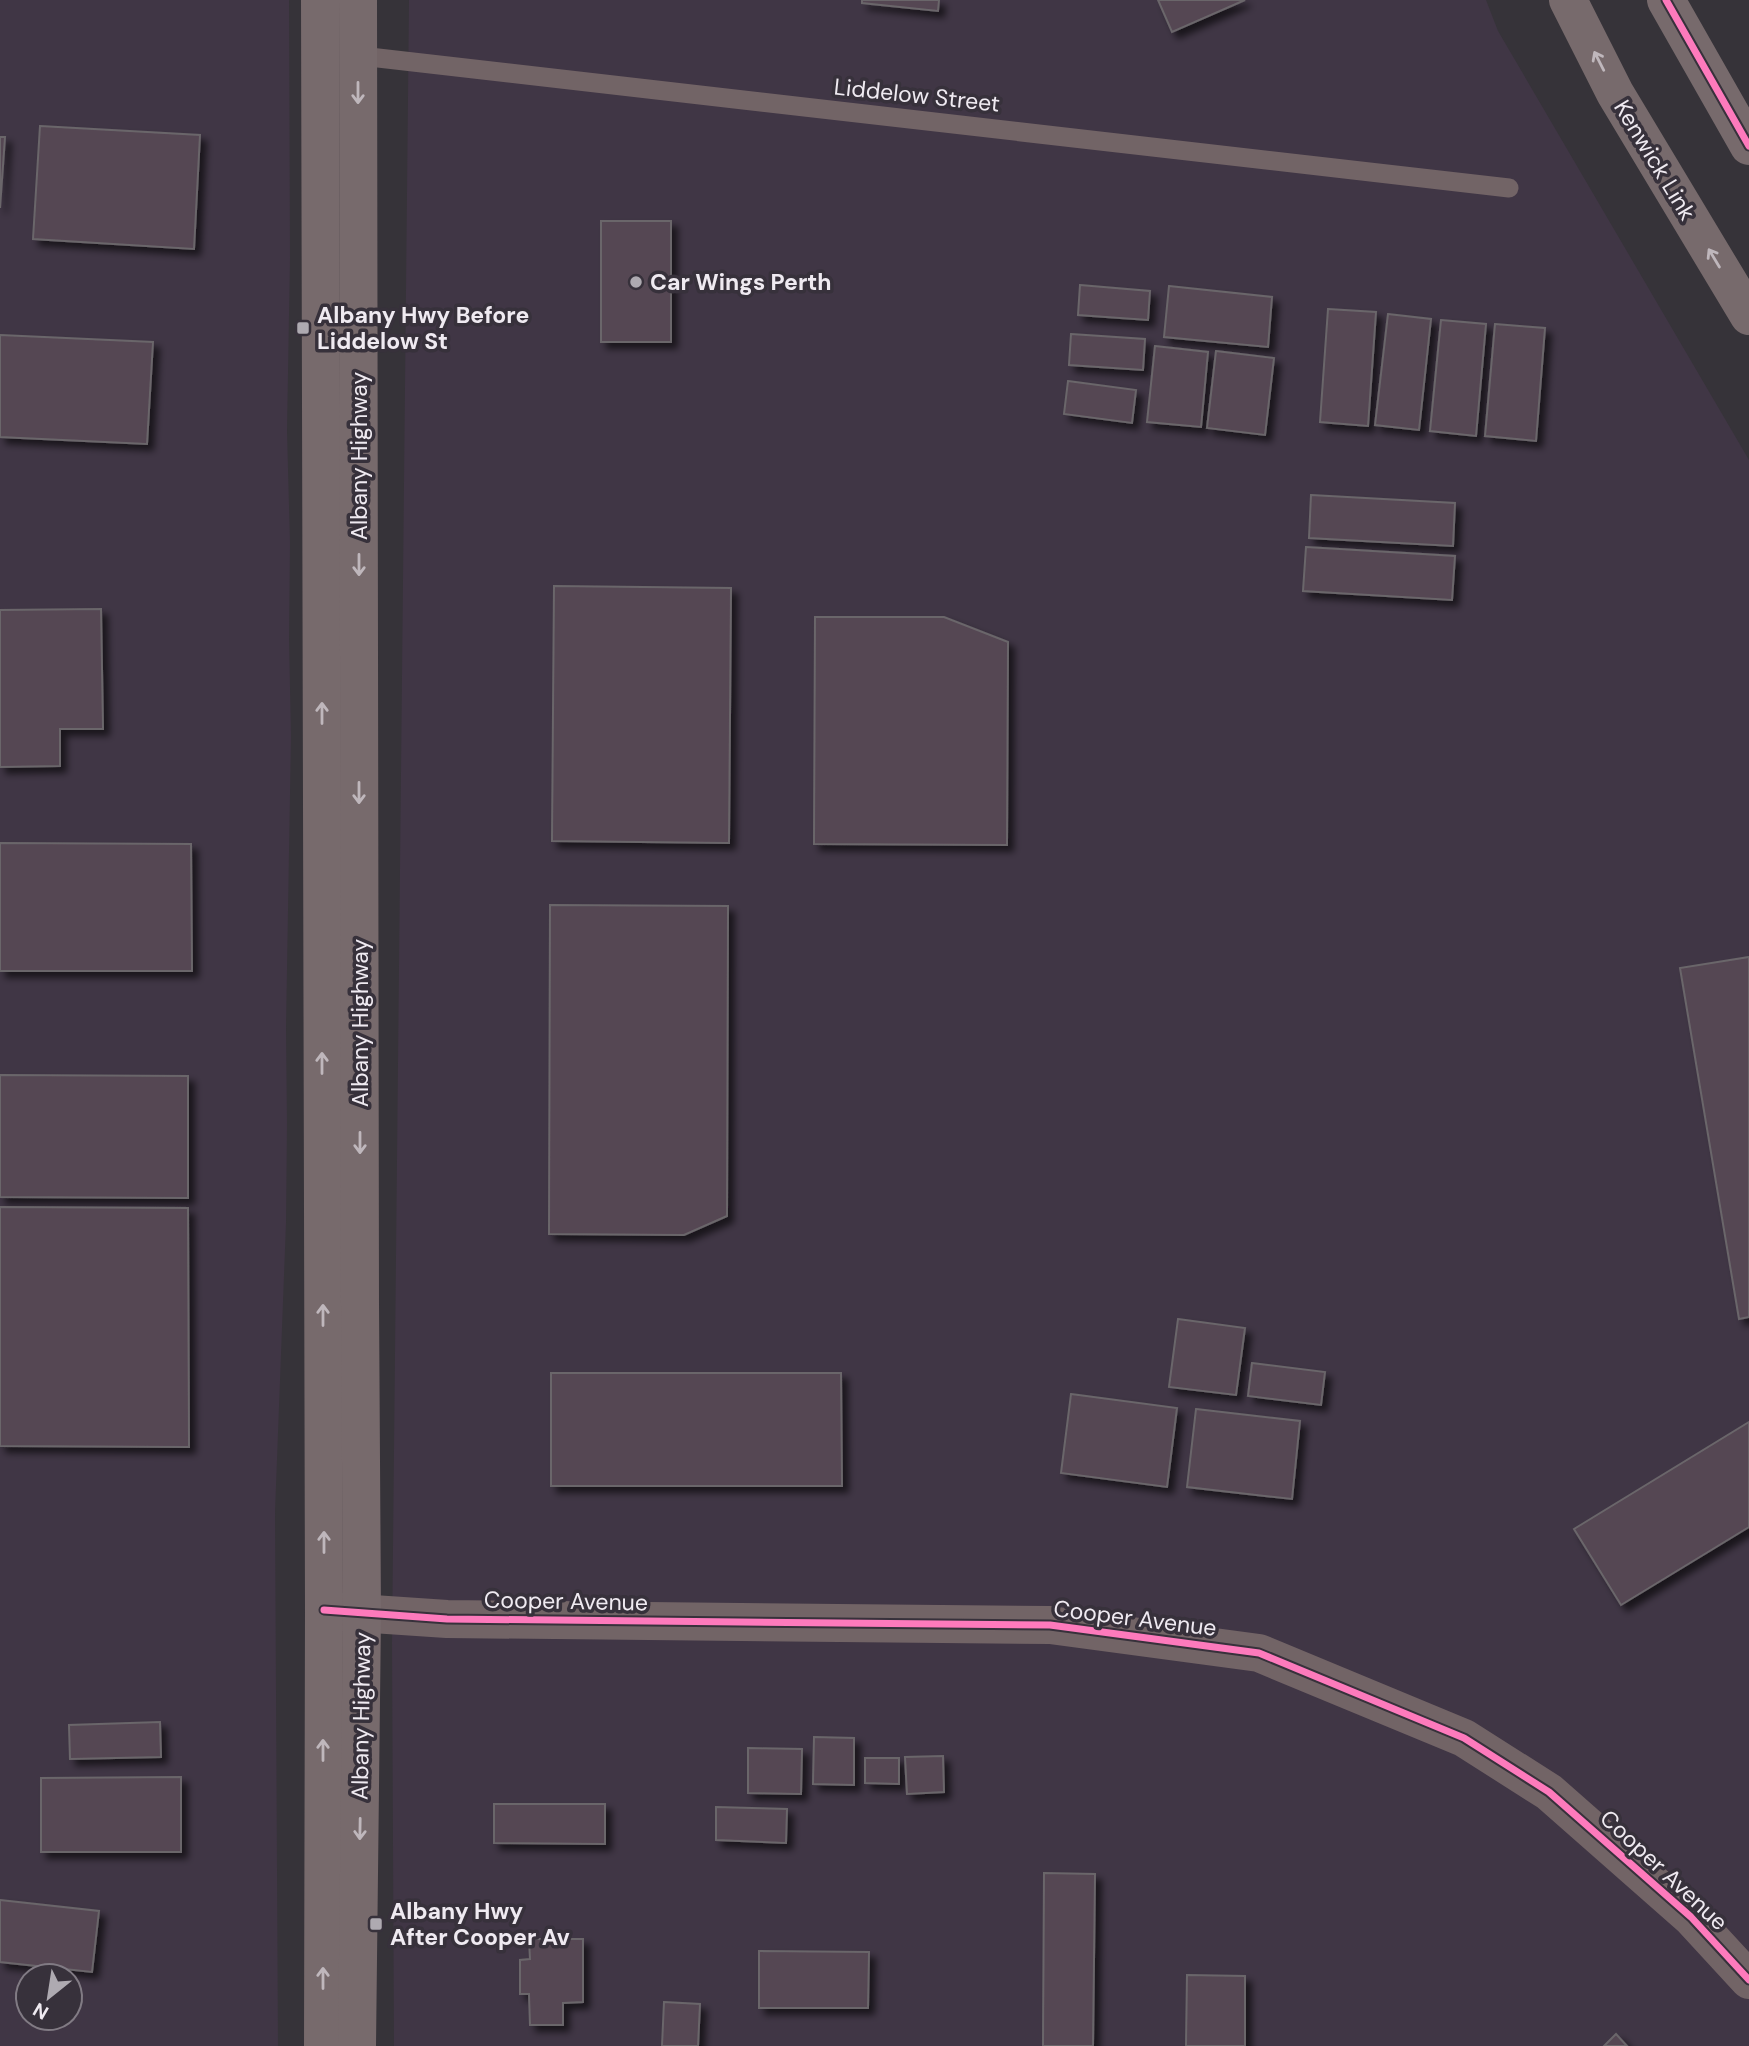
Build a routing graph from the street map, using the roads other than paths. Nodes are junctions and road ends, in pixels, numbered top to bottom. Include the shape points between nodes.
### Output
1 (320, 0) edge
2 (358, 0) edge
3 (1568, 0) edge
4 (1665, 0) edge
5 (320, 51) junction
6 (358, 55) junction
7 (1749, 146) edge
8 (1509, 188) dead end
9 (1749, 316) edge
10 (324, 1610) junction
11 (362, 1614) junction
12 (1749, 1980) edge
13 (323, 2046) edge
14 (357, 2046) edge

1 - 5 highway, Albany Highway
2 - 6 highway, Albany Highway
9 -> 3 highway, Kenwick Link via 1615,93
4 - 7 highway
5 - 6 lane, Liddelow Street
10 -> 5 highway, Albany Highway
6 - 8 lane, Liddelow Street
6 -> 11 highway, Albany Highway
10 - 11 street, Cooper Avenue
13 -> 10 highway, Albany Highway
11 - 12 street, Cooper Avenue via 447,1619 1050,1625 1259,1653 1464,1738 1549,1792 1692,1917
11 -> 14 highway, Albany Highway

